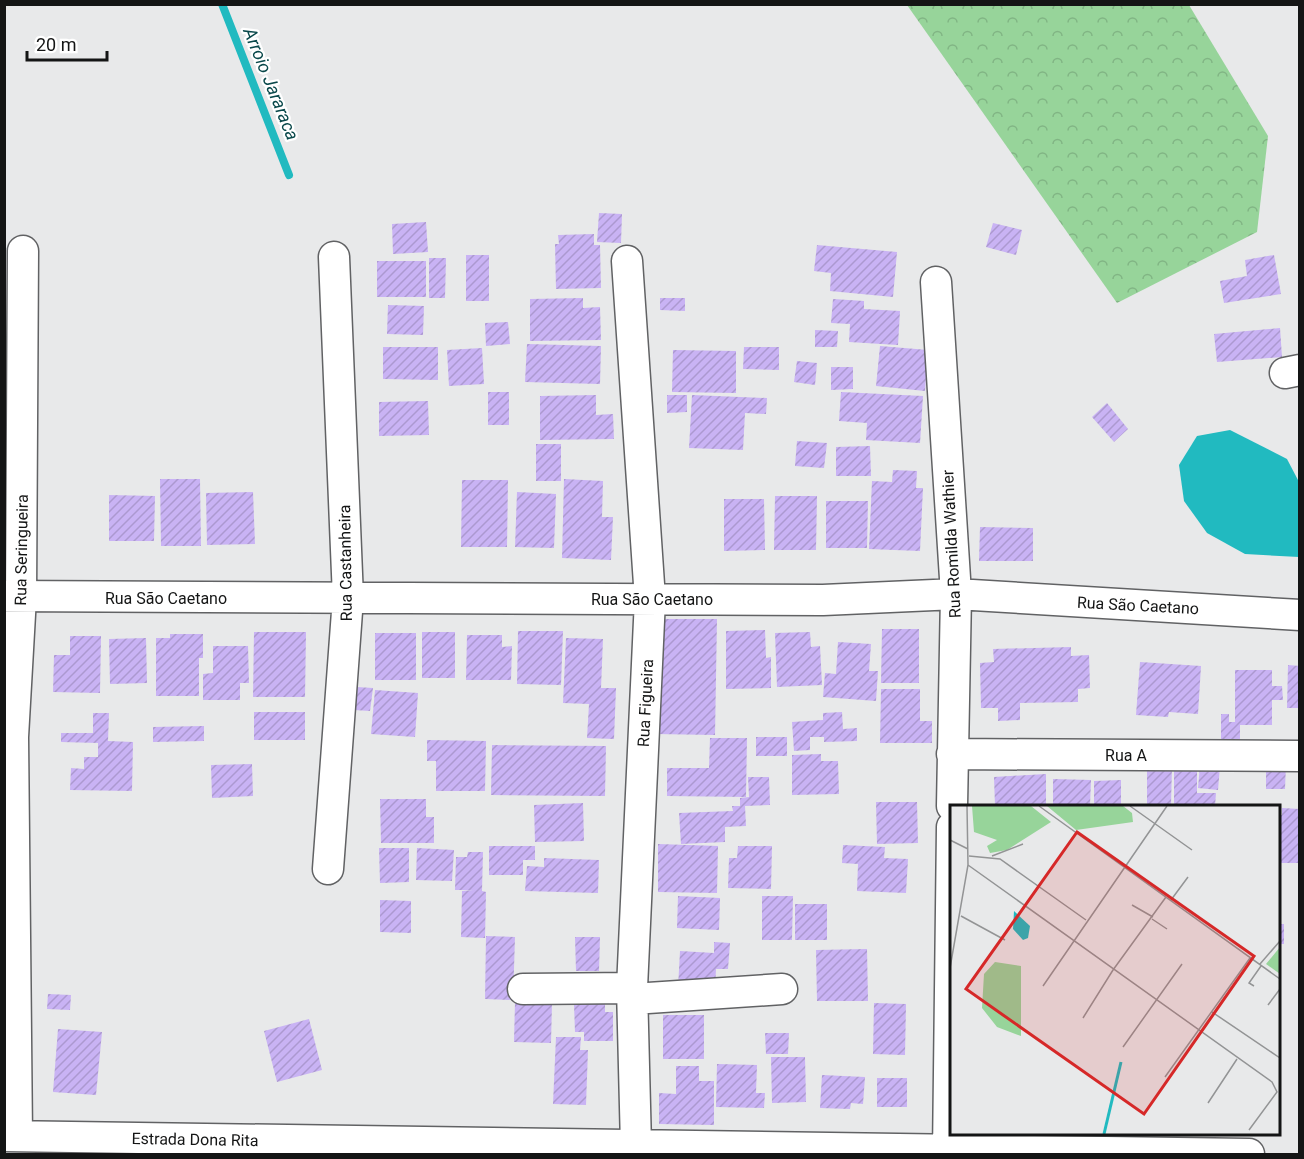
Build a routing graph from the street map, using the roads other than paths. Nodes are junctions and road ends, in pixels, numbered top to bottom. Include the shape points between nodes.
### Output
1 (23, 251) dead end
2 (334, 257) dead end
3 (627, 261) dead end
4 (936, 282) dead end
5 (956, 594) junction
6 (13, 597) edge
7 (348, 598) junction
8 (650, 600) junction
9 (1299, 615) edge
10 (9, 737) edge
11 (952, 754) junction
12 (1299, 756) edge
13 (952, 805) edge
14 (328, 869) dead end
15 (950, 936) edge
16 (523, 989) dead end
17 (782, 989) dead end
18 (632, 994) junction
19 (11, 1136) edge
20 (636, 1146) junction
21 (605, 1150) edge
22 (948, 1153) edge
23 (1249, 1155) edge

1 - 6 street, Rua Seringueira
2 - 7 street, Rua Castanheira
3 - 8 street, Rua Figueira
4 - 5 street, Rua Romilda Wathier
5 - 8 street, Rua São Caetano via 823,600
5 - 9 street, Rua São Caetano
5 - 11 street, Rua Romilda Wathier
6 - 7 street, Rua São Caetano
6 - 10 street, Rua Seringueira
7 - 8 street, Rua São Caetano
7 - 14 street, Rua Castanheira
8 - 18 street, Rua Figueira
10 - 19 street, Rua Seringueira
11 - 12 street, Rua A
11 - 13 street, Rua Romilda Wathier
15 - 22 street
16 - 18 street
17 - 18 street
18 - 20 street, Rua Figueira
19 - 21 street, Estrada Dona Rita
20 - 21 street, Estrada Dona Rita
20 - 22 street, Estrada Dona Rita
22 - 23 street, Estrada Dona Rita

